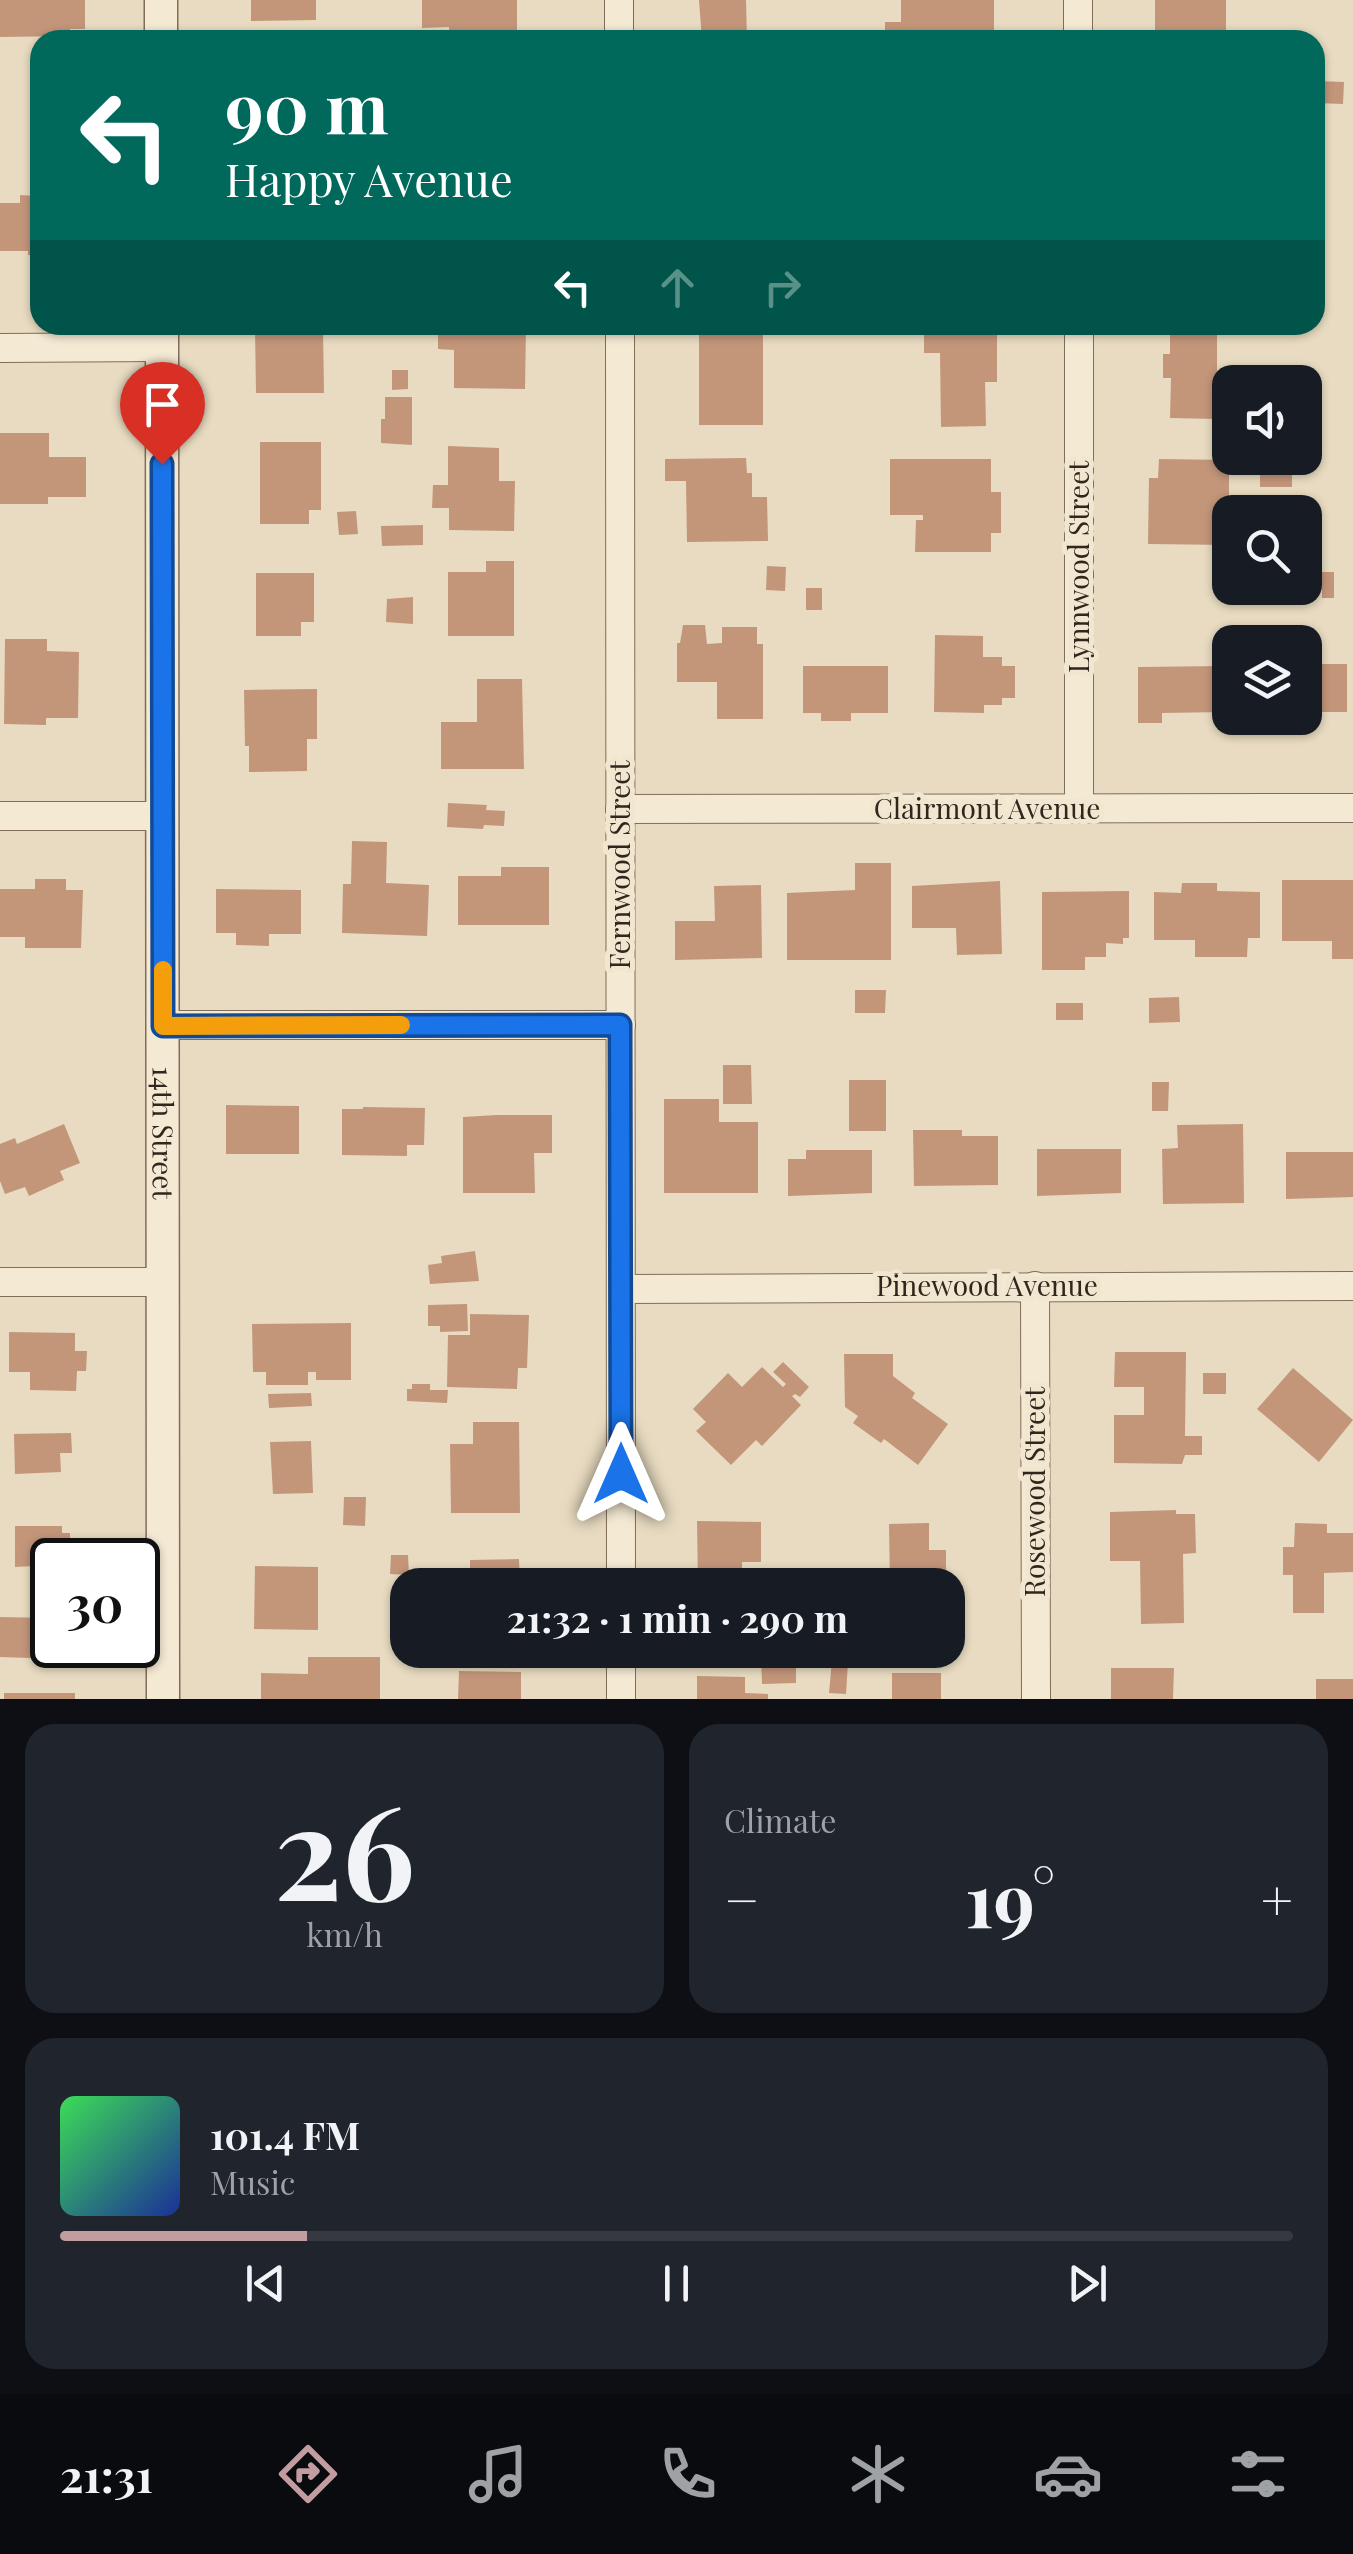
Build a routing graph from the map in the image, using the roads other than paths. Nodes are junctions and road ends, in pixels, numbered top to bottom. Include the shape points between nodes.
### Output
1 (161, 0) edge
2 (619, 0) edge
3 (1078, 0) edge
4 (161, 30) edge
5 (619, 30) edge
6 (1078, 30) edge
7 (620, 335) edge
8 (1079, 335) edge
9 (162, 336) edge
10 (0, 348) edge
11 (1353, 808) edge
12 (620, 809) junction
13 (1079, 809) junction
14 (0, 816) edge
15 (162, 816) junction
16 (620, 1025) junction
17 (163, 1026) junction
18 (0, 1282) edge
19 (163, 1282) junction
20 (1036, 1286) junction
21 (1353, 1286) edge
22 (621, 1289) junction
23 (621, 1568) edge
24 (621, 1668) edge
25 (163, 1699) edge
26 (622, 1699) edge
27 (1036, 1699) edge

1 - 4 street
2 - 5 street
3 - 6 street
7 - 12 street, Fernwood Street
8 - 13 street, Lynnwood Street
9 - 10 street
9 - 15 street, 14th Street
11 - 13 street, Clairmont Avenue
12 - 13 street, Clairmont Avenue
12 - 16 street, Fernwood Street
14 - 15 street
15 - 17 street, 14th Street
16 - 17 street
16 - 22 street, Fernwood Street
17 - 19 street, 14th Street
18 - 19 street
19 - 25 street, 14th Street
20 - 21 street, Pinewood Avenue
20 - 22 street, Pinewood Avenue
20 - 27 street, Rosewood Street
22 - 23 street, Fernwood Street
24 - 26 street

